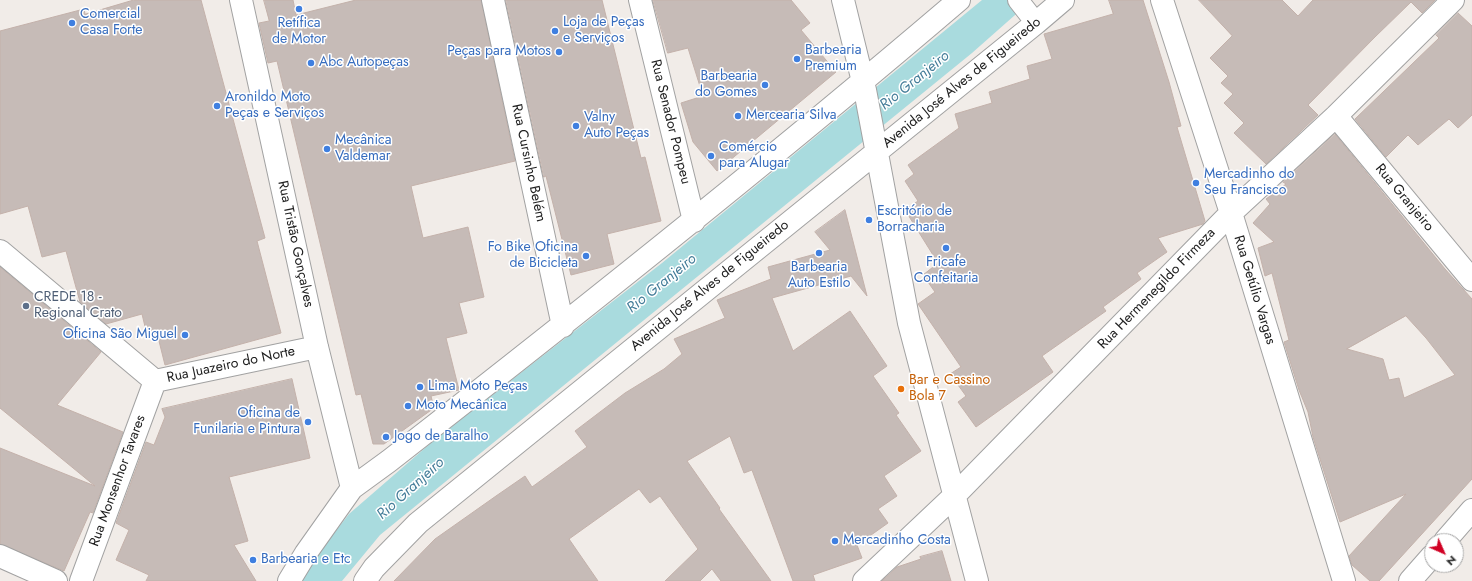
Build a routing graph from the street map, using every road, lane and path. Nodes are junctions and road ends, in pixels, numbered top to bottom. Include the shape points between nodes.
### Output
1 (240, 0) edge
2 (493, 0) edge
3 (640, 0) edge
4 (843, 0) edge
5 (959, 0) edge
6 (1063, 0) edge
7 (1162, 0) edge
8 (1453, 0) edge
9 (1028, 12) edge
10 (865, 85) junction
11 (1336, 116) junction
12 (876, 146) junction
13 (1231, 213) junction
14 (694, 221) junction
15 (0, 251) edge
16 (1472, 280) edge
17 (563, 326) junction
18 (317, 348) junction
19 (155, 381) junction
20 (352, 488) junction
21 (954, 497) junction
22 (1472, 510) edge
23 (1452, 533) edge
24 (0, 556) edge
25 (1424, 565) edge
26 (56, 581) edge
27 (81, 581) edge
28 (289, 581) edge
29 (365, 581) edge
30 (864, 581) edge
31 (977, 581) edge
32 (1344, 581) edge
33 (1410, 581) edge

1 - 18 street, Rua Tristão Gonçalves
2 - 17 street, Rua Cursinho Belém
3 - 14 street, Rua Senador Pompeu
4 - 10 street
5 - 10 street
6 - 9 street, Avenida José Alves de Figueiredo
7 - 13 street, Rua Getúlio Vargas
8 - 11 street, Rua Hermenegildo Firmeza
9 - 12 street, Avenida José Alves de Figueiredo
10 - 12 street
10 - 14 street
11 - 13 street, Rua Hermenegildo Firmeza
11 - 16 street, Rua Granjeiro
12 - 21 street via 909,323
12 - 29 street, Avenida José Alves de Figueiredo via 418,523 374,568
13 - 21 street, Rua Hermenegildo Firmeza
13 - 32 street, Rua Getúlio Vargas
14 - 17 street
15 - 19 street, Rua Juazeiro do Norte
17 - 20 street
18 - 19 street, Rua Juazeiro do Norte
18 - 20 street, Rua Tristão Gonçalves
19 - 27 street, Rua Monsenhor Tavares
20 - 28 street
21 - 30 street, Rua Hermenegildo Firmeza
21 - 31 street
22 - 23 street
24 - 26 street
25 - 33 street

